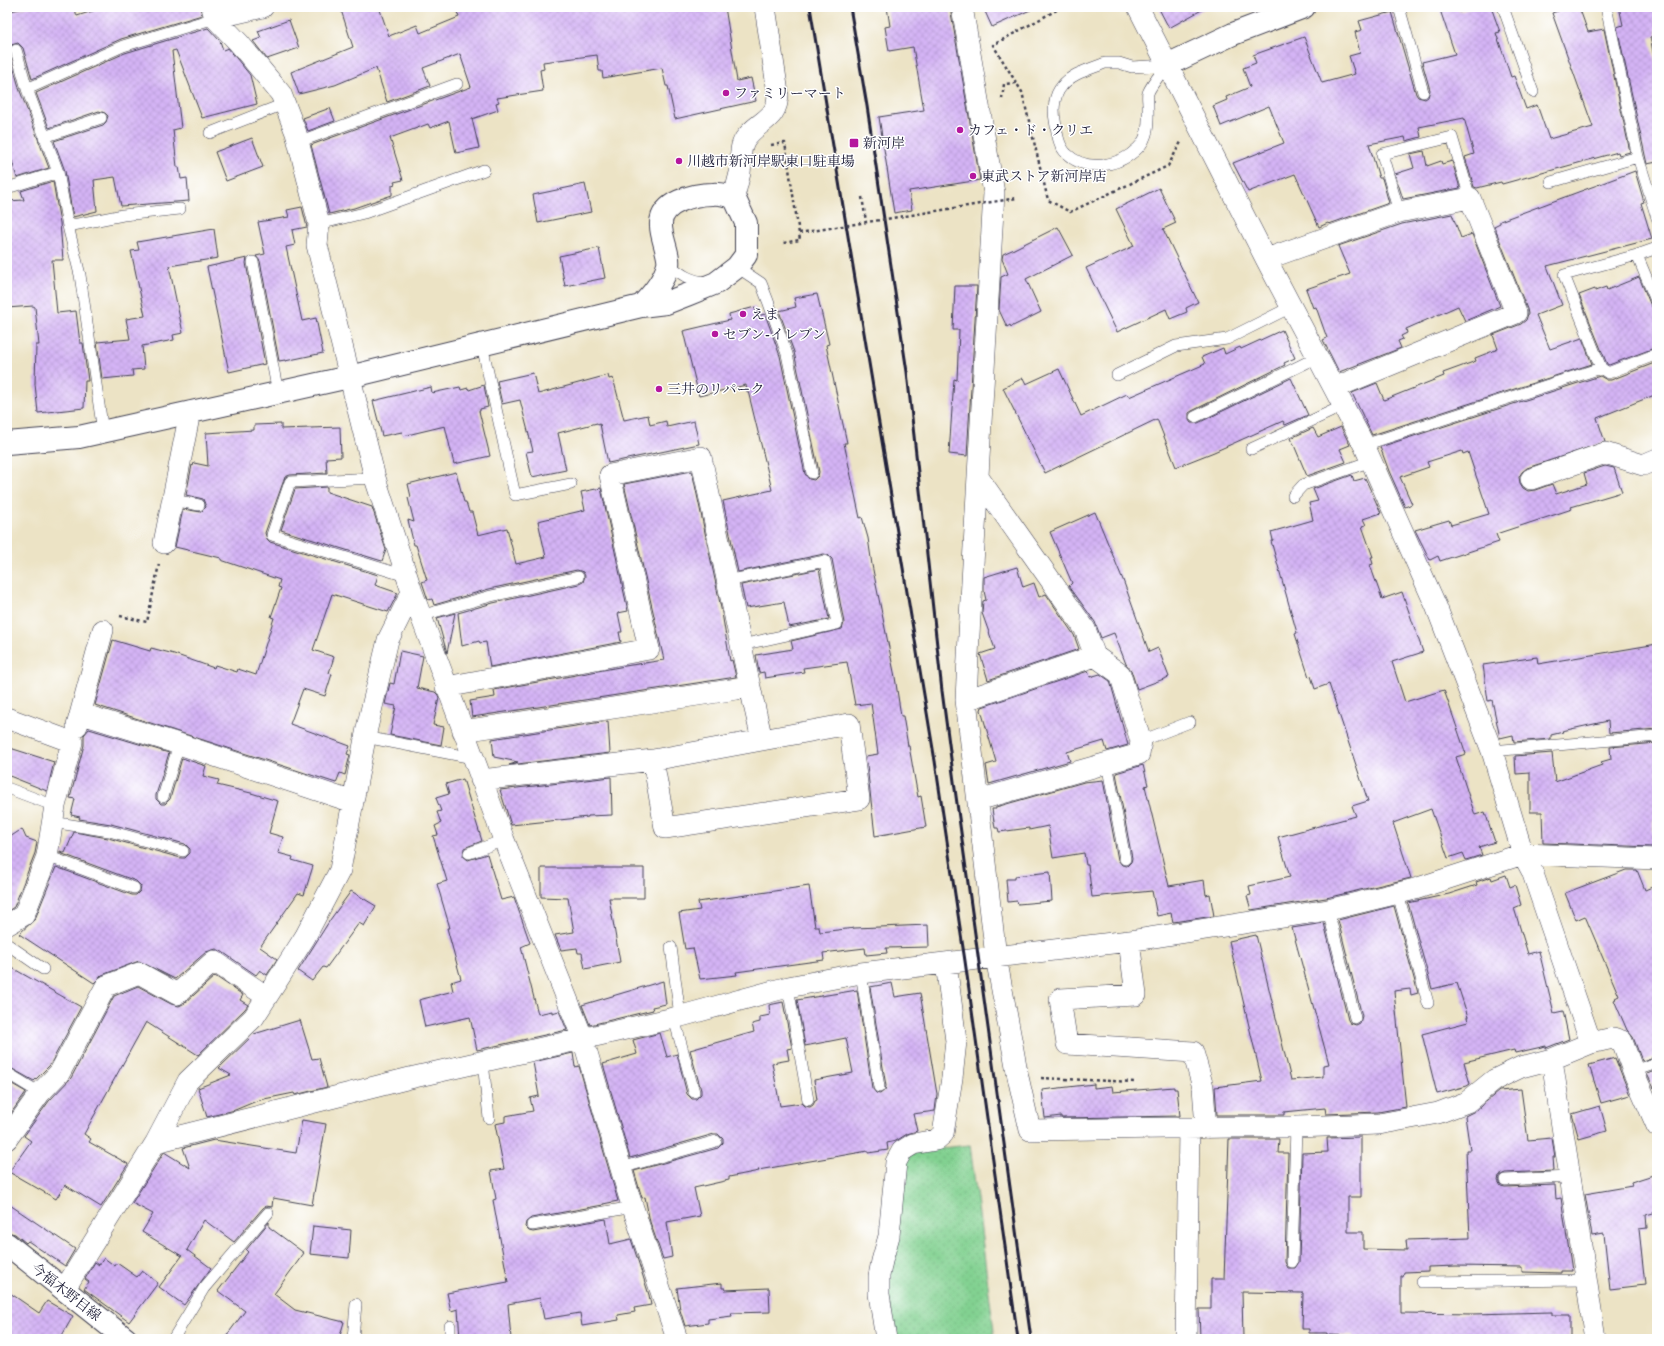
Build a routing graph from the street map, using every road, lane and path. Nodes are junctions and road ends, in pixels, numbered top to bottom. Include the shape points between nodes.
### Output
1 (263, 7) edge
2 (765, 7) edge
3 (962, 7) edge
4 (1062, 7) edge
5 (1138, 7) edge
6 (1304, 7) edge
7 (1399, 7) edge
8 (1503, 7) edge
9 (1606, 7) edge
10 (214, 13) edge
11 (16, 50) dead end
12 (1168, 65) junction
13 (1017, 83) junction
14 (457, 84) dead end
15 (27, 89) junction
16 (1423, 92) dead end
17 (1533, 92) dead end
18 (1002, 98) dead end
19 (284, 104) junction
20 (101, 118) dead end
21 (210, 133) dead end
22 (44, 137) junction
23 (1183, 138) dead end
24 (298, 142) junction
25 (766, 145) dead end
26 (1638, 157) junction
27 (484, 170) dead end
28 (58, 172) junction
29 (1552, 182) dead end
30 (7, 188) edge
31 (734, 197) junction
32 (862, 197) dead end
33 (1017, 198) dead end
34 (1470, 198) junction
35 (180, 209) dead end
36 (1399, 212) junction
37 (1657, 218) edge
38 (866, 221) junction
39 (319, 224) junction
40 (68, 226) junction
41 (799, 233) junction
42 (783, 243) dead end
43 (1657, 248) edge
44 (1637, 255) junction
45 (1266, 259) junction
46 (253, 262) dead end
47 (668, 264) junction
48 (738, 267) junction
49 (716, 283) junction
50 (1657, 303) edge
51 (641, 306) junction
52 (1291, 307) junction
53 (482, 344) junction
54 (1657, 354) edge
55 (1318, 357) junction
56 (1601, 368) junction
57 (1117, 375) dead end
58 (349, 377) junction
59 (278, 393) junction
60 (1339, 397) junction
61 (190, 412) junction
62 (1195, 417) dead end
63 (103, 432) junction
64 (7, 443) edge
65 (1251, 448) dead end
66 (1368, 453) junction
67 (1657, 459) edge
68 (812, 473) dead end
69 (978, 477) junction
70 (375, 478) junction
71 (1531, 479) dead end
72 (571, 484) dead end
73 (1293, 496) dead end
74 (173, 500) junction
75 (199, 505) dead end
76 (164, 543) joint
77 (578, 577) dead end
78 (727, 581) junction
79 (409, 584) junction
80 (420, 616) junction
81 (103, 630) joint
82 (741, 645) junction
83 (1095, 656) junction
84 (446, 687) junction
85 (750, 687) junction
86 (966, 700) junction
87 (82, 714) junction
88 (7, 718) edge
89 (1190, 722) dead end
90 (463, 731) junction
91 (1657, 736) edge
92 (365, 737) junction
93 (762, 740) junction
94 (1141, 741) junction
95 (72, 742) junction
96 (179, 744) junction
97 (1492, 751) junction
98 (473, 758) junction
99 (653, 760) junction
100 (1107, 764) junction
101 (481, 780) junction
102 (7, 788) edge
103 (163, 797) dead end
104 (978, 800) junction
105 (353, 802) junction
106 (54, 814) junction
107 (504, 840) junction
108 (183, 851) dead end
109 (468, 853) dead end
110 (1524, 854) junction
111 (47, 856) junction
112 (1125, 859) dead end
113 (1657, 859) edge
114 (134, 888) dead end
115 (1398, 894) junction
116 (1328, 910) junction
117 (7, 926) edge
118 (1129, 941) junction
119 (7, 944) edge
120 (671, 947) dead end
121 (996, 957) junction
122 (946, 963) junction
123 (43, 969) dead end
124 (862, 973) junction
125 (788, 988) junction
126 (267, 997) junction
127 (1428, 1003) dead end
128 (677, 1017) junction
129 (1355, 1018) dead end
130 (583, 1039) junction
131 (1591, 1043) junction
132 (1552, 1059) junction
133 (483, 1062) junction
134 (1657, 1063) edge
135 (1633, 1071) junction
136 (7, 1073) edge
137 (1018, 1077) junction
138 (1135, 1082) dead end
139 (880, 1087) dead end
140 (694, 1092) dead end
141 (40, 1093) junction
142 (808, 1100) dead end
143 (488, 1118) dead end
144 (1657, 1126) edge
145 (1296, 1127) junction
146 (1198, 1128) junction
147 (7, 1139) edge
148 (716, 1140) dead end
149 (156, 1142) junction
150 (620, 1168) junction
151 (1569, 1177) junction
152 (1505, 1180) dead end
153 (633, 1207) junction
154 (268, 1213) dead end
155 (532, 1225) dead end
156 (7, 1244) edge
157 (1292, 1262) dead end
158 (1587, 1280) junction
159 (1421, 1282) dead end
160 (64, 1290) junction
161 (356, 1304) dead end
162 (450, 1326) dead end
163 (126, 1339) edge
164 (173, 1339) edge
165 (353, 1339) edge
166 (450, 1339) edge
167 (677, 1339) edge
168 (886, 1339) edge
169 (1186, 1339) edge
170 (1595, 1339) edge

1 - 10 street
2 - 31 street via 778,102 774,112 744,141 740,152 740,172
3 - 69 street via 994,193
4 - 13 path via 993,45
5 - 12 street
6 - 12 street via 1233,34
7 - 16 lane
8 - 17 lane
9 - 26 lane
10 - 15 lane via 123,46
10 - 19 street via 281,94
11 - 15 lane
12 - 12 lane via 1148,93 1147,134 1139,147 1128,156 1106,165 1092,166 1066,154 1058,139 1054,116 1055,98 1062,86 1072,77 1105,63 1119,63 1132,67
12 - 45 street
13 - 18 path via 1004,84
13 - 23 path via 1022,92 1048,200 1070,212 1168,166
14 - 24 lane
15 - 22 lane
19 - 21 lane
19 - 24 street
20 - 22 lane
22 - 28 lane
24 - 39 street
25 - 41 path via 785,143
26 - 29 lane
26 - 37 lane
27 - 39 lane via 364,213
28 - 30 lane
28 - 40 lane
31 - 47 street via 714,194 687,197 664,214 660,225
31 - 48 street via 746,223 746,255
32 - 38 path
33 - 38 path, bridge
34 - 36 street
34 - 36 lane via 1452,137 1382,154
34 - 60 street via 1516,313
35 - 40 lane via 123,215
36 - 45 street
38 - 41 path, bridge
39 - 58 street via 317,245
40 - 63 lane via 80,275
41 - 42 path via 800,240
43 - 44 lane
44 - 50 lane
44 - 56 lane via 1564,275
45 - 52 street
46 - 59 lane
47 - 49 lane via 694,281
47 - 51 street via 661,281
48 - 49 street
48 - 68 lane via 761,283 768,301 787,354
49 - 51 street via 666,302
51 - 53 street
52 - 55 street
52 - 57 lane via 1227,339 1176,346
53 - 58 street
53 - 72 lane via 515,495
54 - 56 lane via 1608,373
55 - 60 street
55 - 62 lane
56 - 66 lane
58 - 59 street
58 - 70 street
59 - 61 street
60 - 65 lane
60 - 66 street
61 - 63 street
61 - 74 street
63 - 64 street via 79,437
66 - 73 lane via 1303,485
66 - 97 street via 1436,606
67 - 71 street via 1643,465 1605,453
69 - 83 street via 1085,629
69 - 86 street
70 - 79 street
70 - 79 lane via 290,482 272,535
74 - 75 lane
74 - 76 street
76 - 81 path via 147,622 108,613
77 - 80 lane via 491,596
78 - 82 street
78 - 82 lane via 825,561 837,624
78 - 84 street via 701,457 610,475 649,649
79 - 80 street
79 - 92 street via 388,640
80 - 84 street
81 - 87 street
82 - 85 street
83 - 86 street
83 - 94 street via 1120,674
84 - 90 street
85 - 90 street
85 - 93 street
86 - 104 street
87 - 95 street
87 - 96 street
88 - 95 street
89 - 94 lane
90 - 98 street
91 - 97 lane
92 - 98 lane
92 - 105 street
93 - 99 street
93 - 99 street via 849,724 859,799 665,828
94 - 100 street via 1139,754
95 - 106 street
96 - 103 lane
96 - 105 street
97 - 110 street
98 - 101 street
99 - 101 street
100 - 104 street
100 - 112 lane
101 - 107 street
102 - 106 lane
104 - 121 street
105 - 126 street via 340,870 305,937
106 - 108 lane
106 - 111 street
107 - 109 lane
107 - 130 street
110 - 113 street
110 - 115 street
110 - 131 street
111 - 114 lane
111 - 117 street via 24,915
115 - 116 street
115 - 127 lane
116 - 118 street
116 - 129 lane
118 - 121 street
118 - 146 street via 1136,995 1060,999 1068,1044 1193,1052 1203,1087
119 - 123 lane
120 - 128 lane
121 - 122 street
121 - 137 street
122 - 124 street
122 - 168 street via 956,1041 952,1078 943,1134 936,1140 913,1144 902,1151 896,1162 889,1236 879,1276
124 - 125 street
124 - 139 lane
125 - 128 street
125 - 142 lane
126 - 141 street via 214,961 177,994 139,973 106,986 60,1072
126 - 149 street via 254,1017 188,1081
128 - 130 street
128 - 140 lane
130 - 133 street
130 - 150 street
131 - 132 street
131 - 135 street via 1613,1038 1622,1041
132 - 145 street via 1521,1067 1494,1080 1466,1102 1438,1113 1379,1124
132 - 151 street
133 - 143 lane
133 - 149 street
134 - 135 lane
135 - 144 street
136 - 141 lane
137 - 138 path
137 - 146 street via 1030,1130
141 - 147 street
145 - 146 street
145 - 157 lane
146 - 169 street
148 - 150 lane
149 - 160 street
150 - 153 street
151 - 152 lane
151 - 158 street
153 - 155 lane
153 - 167 street
154 - 164 lane via 204,1288
156 - 160 street, 今福木野目線
158 - 159 lane
158 - 170 street
160 - 163 street, 今福木野目線
161 - 165 lane
162 - 166 lane

